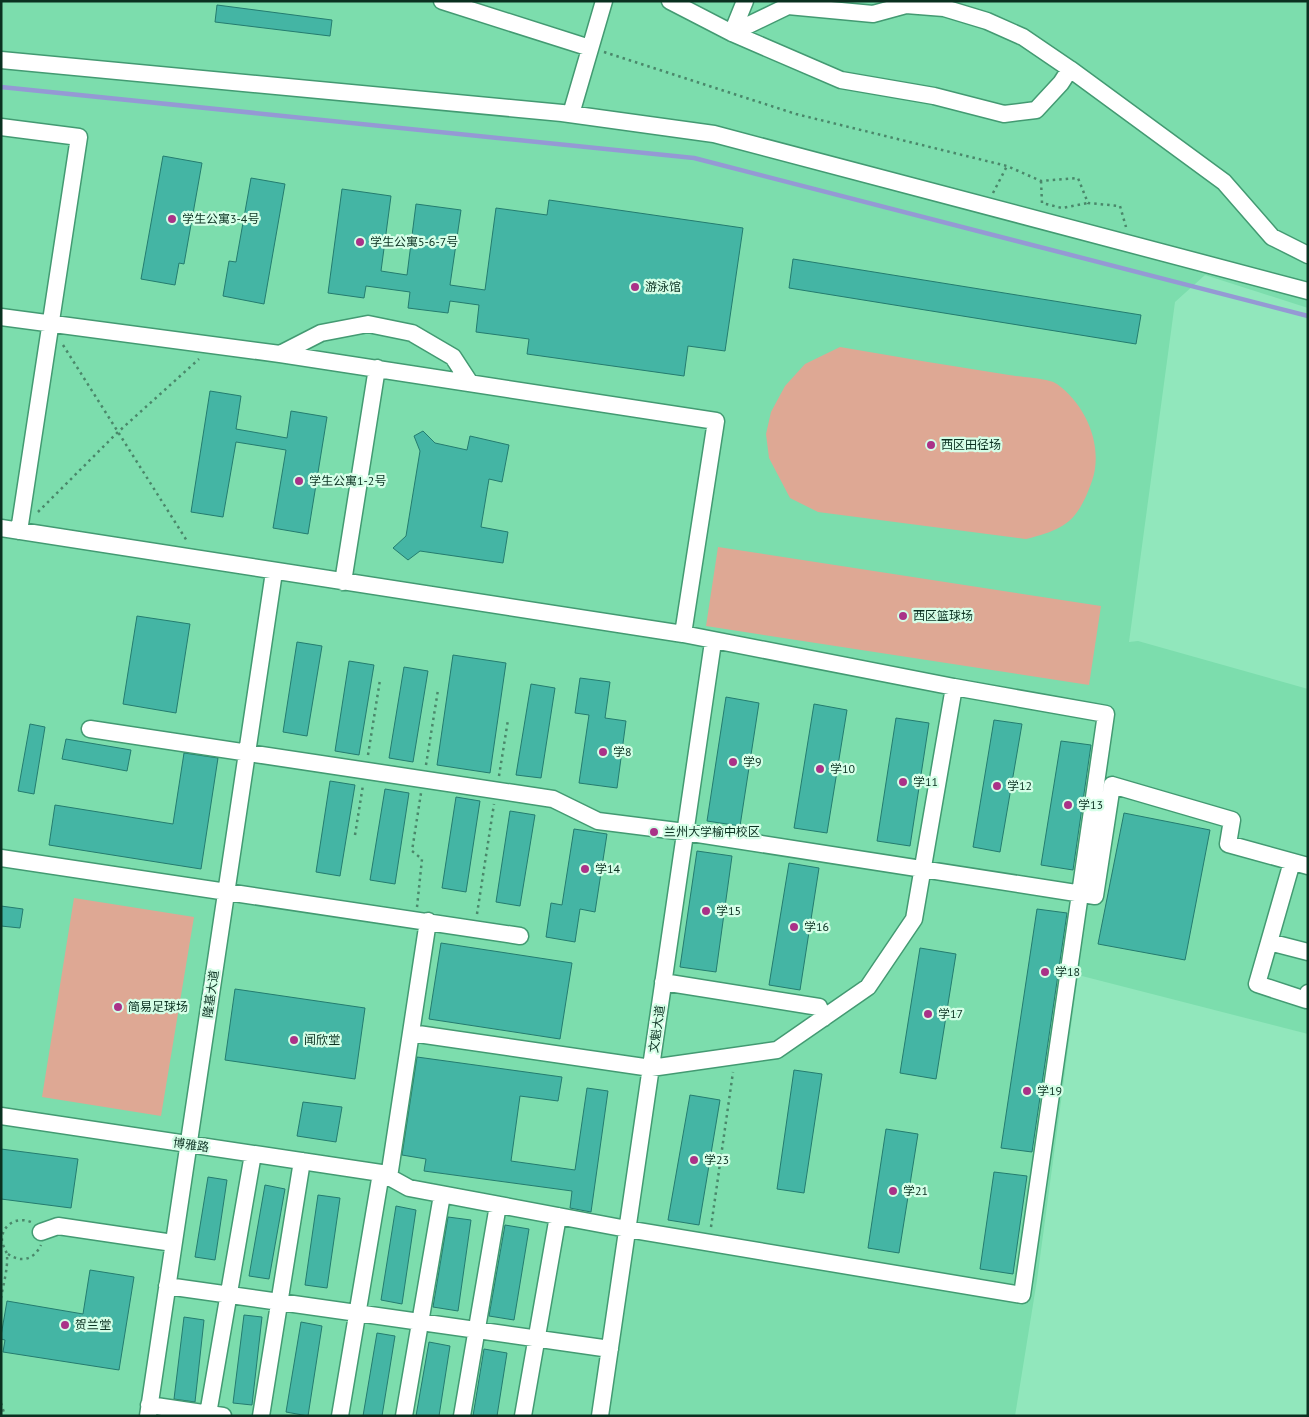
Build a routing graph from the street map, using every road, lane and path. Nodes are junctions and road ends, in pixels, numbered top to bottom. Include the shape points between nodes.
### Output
1 (442, 1) edge
2 (604, 1) edge
3 (670, 1) edge
4 (745, 1) edge
5 (732, 33) junction
6 (590, 48) junction
7 (1, 60) edge
8 (1070, 69) junction
9 (571, 114) junction
10 (1, 127) edge
11 (1007, 166) junction
12 (1041, 180) junction
13 (1088, 203) junction
14 (986, 206) junction
15 (1121, 242) junction
16 (1308, 255) edge
17 (1308, 291) edge
18 (1, 317) edge
19 (51, 325) junction
20 (215, 345) junction
21 (280, 354) junction
22 (377, 368) junction
23 (470, 383) junction
24 (117, 432) junction
25 (1, 528) edge
26 (19, 531) junction
27 (199, 559) junction
28 (274, 572) junction
29 (343, 582) junction
30 (683, 634) junction
31 (713, 642) junction
32 (954, 687) junction
33 (438, 690) dead end
34 (508, 720) dead end
35 (90, 729) dead end
36 (247, 753) junction
37 (424, 779) junction
38 (496, 790) junction
39 (685, 832) junction
40 (1, 858) edge
41 (1300, 864) edge
42 (923, 871) junction
43 (226, 891) junction
44 (1080, 894) junction
45 (476, 917) dead end
46 (422, 920) junction
47 (520, 936) dead end
48 (1269, 942) junction
49 (1308, 952) edge
50 (663, 982) junction
51 (1308, 993) edge
52 (824, 1018) junction
53 (411, 1033) junction
54 (735, 1058) junction
55 (651, 1068) junction
56 (1, 1116) edge
57 (188, 1144) junction
58 (253, 1154) junction
59 (302, 1161) junction
60 (385, 1175) junction
61 (442, 1194) junction
62 (498, 1205) junction
63 (558, 1216) junction
64 (627, 1229) junction
65 (40, 1232) junction
66 (173, 1243) junction
67 (708, 1243) junction
68 (8, 1254) junction
69 (167, 1286) junction
70 (229, 1294) junction
71 (1, 1298) edge
72 (279, 1302) junction
73 (357, 1313) junction
74 (420, 1322) junction
75 (477, 1330) junction
76 (537, 1339) junction
77 (610, 1349) junction
78 (1, 1403) edge
79 (148, 1411) edge
80 (216, 1415) edge
81 (5, 1416) edge
82 (260, 1416) edge
83 (340, 1416) edge
84 (404, 1416) edge
85 (462, 1416) edge
86 (523, 1416) edge
87 (600, 1416) edge

1 - 6 street
2 - 6 street
3 - 5 street
4 - 5 street
5 - 8 street via 788,6 873,14 906,5 944,8 987,21 1023,37
5 - 8 street via 841,80 934,96 1004,114 1036,110 1062,83
6 - 9 street
6 - 11 path via 796,114
7 - 9 street
8 - 16 street via 1224,182 1272,237
9 - 14 street via 714,134
10 - 19 street via 79,137
11 - 12 path
11 - 14 path
12 - 13 path via 1078,178
12 - 13 path via 1042,203 1062,208
13 - 15 path via 1120,206 1127,225
14 - 15 street
15 - 17 street
18 - 19 street
19 - 20 street
19 - 24 path
19 - 26 street
20 - 21 street
20 - 24 path
21 - 22 street
21 - 23 street via 321,333 368,324 412,334 453,357
22 - 23 street
22 - 29 street
23 - 30 street via 716,421
24 - 26 path
24 - 27 path
25 - 26 street
26 - 27 street
27 - 28 street
28 - 29 street
28 - 36 street, 隆基大道
29 - 30 street
30 - 31 street
31 - 32 street
31 - 39 street, 文魁大道
32 - 42 street
32 - 44 street via 1106,714
33 - 37 path
34 - 38 path
35 - 36 street
36 - 37 street
36 - 43 street, 隆基大道
37 - 38 street
37 - 46 path via 412,851 422,859
38 - 39 street via 553,799 598,821
38 - 45 path
39 - 42 street
39 - 50 street, 文魁大道
40 - 43 street
41 - 44 street via 1228,844 1232,820 1112,785 1095,896
41 - 48 street
42 - 44 street
42 - 52 street via 914,919 874,979 868,987
43 - 46 street
43 - 57 street, 隆基大道
44 - 67 street, 博雅路 via 1022,1295
46 - 47 street
46 - 53 street
48 - 49 street
48 - 51 street via 1257,984 1306,1000
50 - 52 street via 820,1007
50 - 55 street, 文魁大道
52 - 54 street via 777,1050
53 - 55 street
53 - 60 street
54 - 55 street
54 - 67 path
55 - 64 street, 文魁大道
56 - 57 street, 博雅路
57 - 58 street, 博雅路
57 - 66 street, 隆基大道
58 - 59 street, 博雅路
58 - 70 street
59 - 60 street, 博雅路
59 - 72 street
60 - 61 street, 博雅路 via 409,1188
60 - 73 street
61 - 62 street, 博雅路
61 - 74 street
62 - 63 street, 博雅路
62 - 75 street
63 - 64 street, 博雅路
63 - 76 street
64 - 67 street, 博雅路
64 - 77 street, 文魁大道
65 - 66 street via 58,1226
65 - 68 path via 40,1247 30,1258 22,1260
65 - 68 path via 30,1221 14,1221 8,1225 2,1240
66 - 69 street, 隆基大道
68 - 71 path
69 - 70 street
69 - 79 street, 隆基大道
70 - 72 street
70 - 80 street
72 - 73 street
72 - 82 street
73 - 74 street
73 - 83 street
74 - 75 street
74 - 84 street
75 - 76 street
75 - 85 street
76 - 77 street
76 - 86 street
77 - 87 street, 文魁大道
78 - 81 path
79 - 80 street

